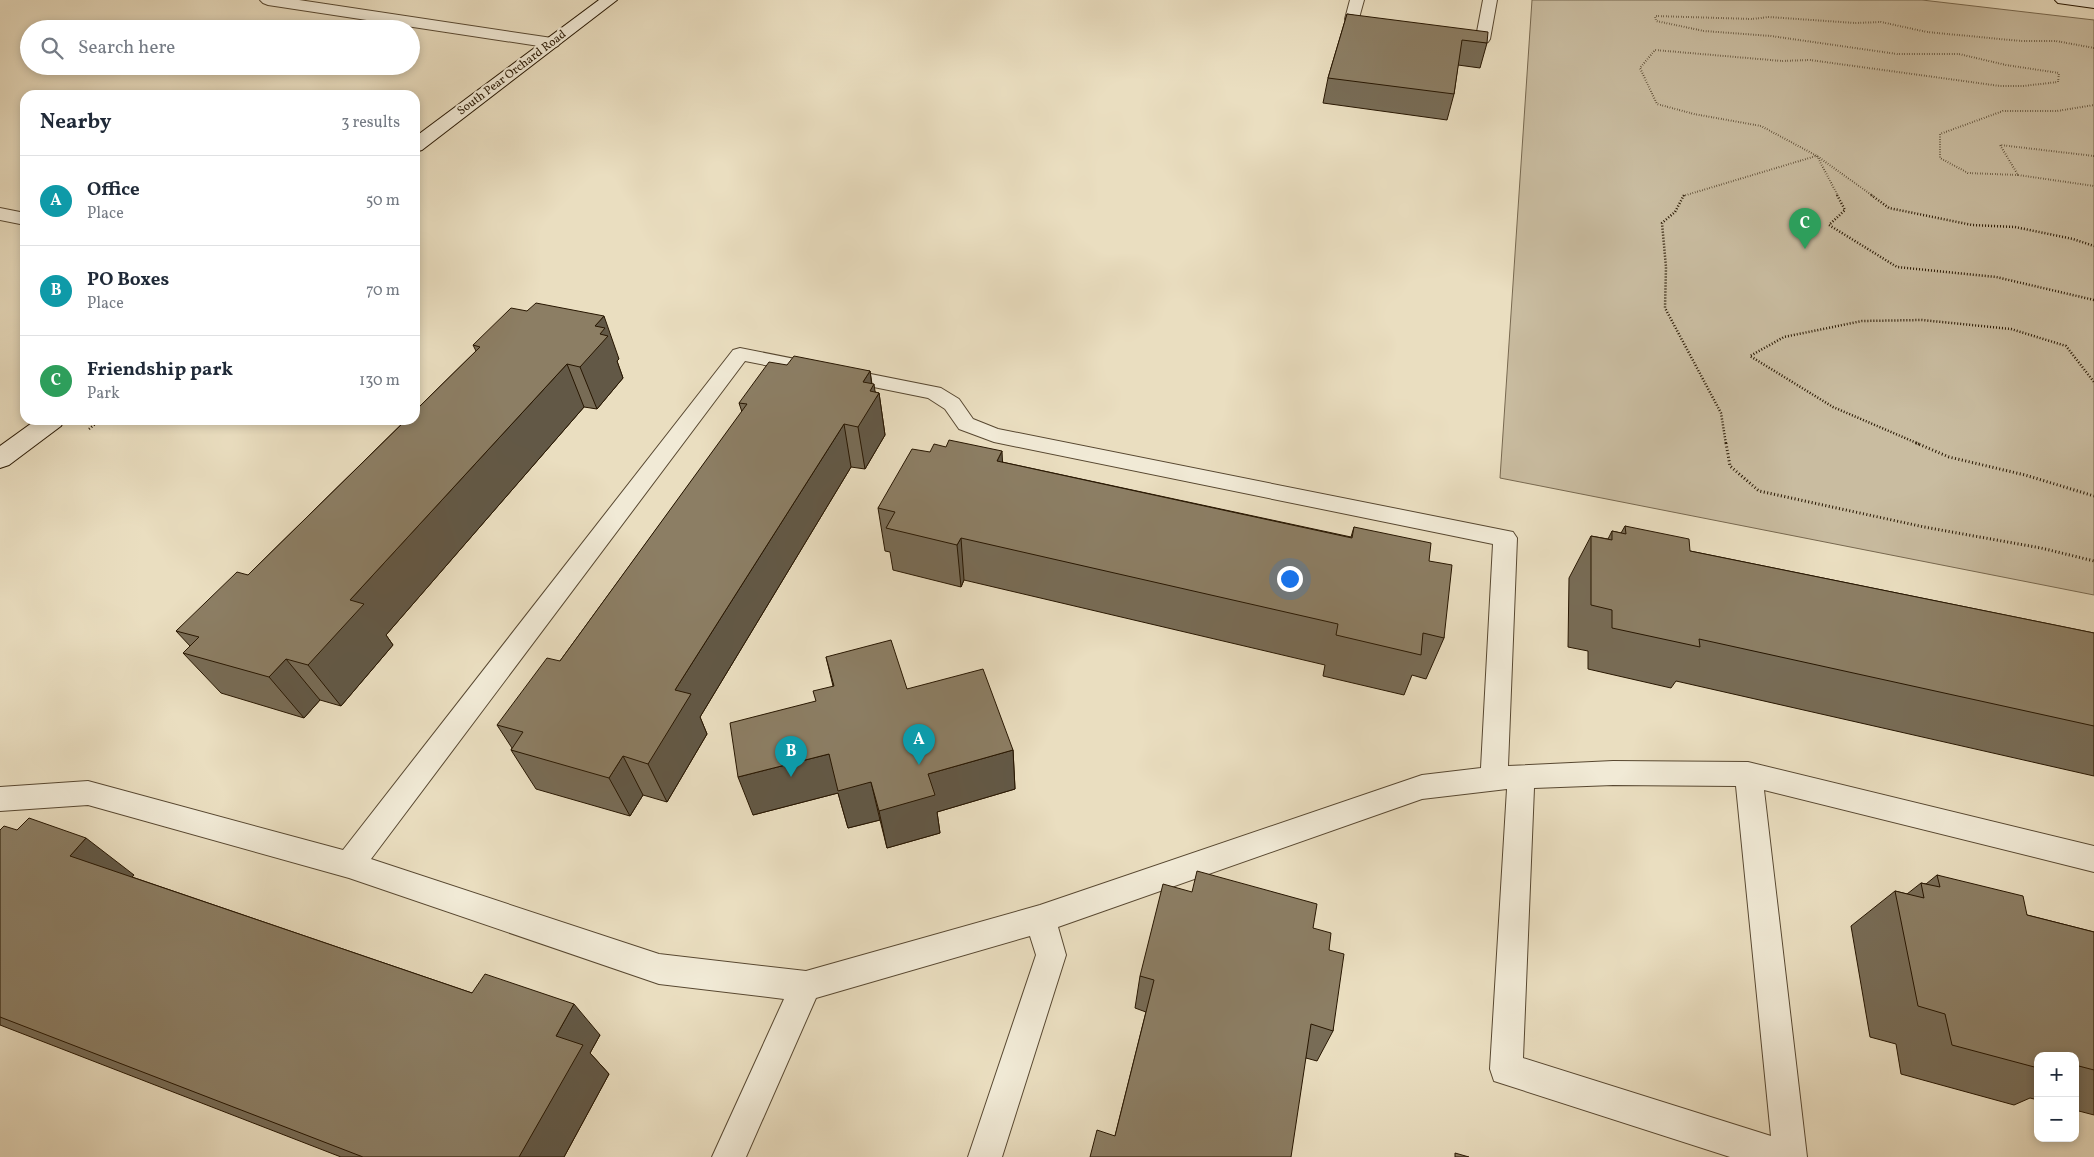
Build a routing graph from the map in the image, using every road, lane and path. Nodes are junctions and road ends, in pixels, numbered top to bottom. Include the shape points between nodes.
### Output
1 (268, 0) edge
2 (609, 0) edge
3 (1357, 0) edge
4 (1490, 0) edge
5 (2063, 0) edge
6 (2094, 4) edge
7 (400, 20) edge
8 (420, 23) edge
9 (1378, 36) edge
10 (552, 43) junction
11 (1450, 46) edge
12 (2094, 48) edge
13 (2094, 105) edge
14 (420, 142) edge
15 (1817, 156) junction
16 (2094, 156) edge
17 (2018, 174) junction
18 (2094, 186) edge
19 (0, 214) edge
20 (20, 218) edge
21 (2094, 246) edge
22 (2094, 300) edge
23 (2094, 382) edge
24 (45, 425) edge
25 (0, 459) edge
26 (2094, 496) edge
27 (2094, 561) edge
28 (1748, 774) junction
29 (1507, 777) junction
30 (0, 800) edge
31 (2094, 859) edge
32 (349, 865) junction
33 (1040, 919) junction
34 (806, 986) junction
35 (728, 1157) edge
36 (985, 1157) edge
37 (1784, 1157) edge
38 (1790, 1157) edge

1 - 7 street
2 - 10 street, South Pear Orchard Road
3 - 9 lane via 1352,20 1367,35
4 - 11 lane via 1483,39 1459,47
5 - 6 street
8 - 10 street
10 - 14 street, South Pear Orchard Road
12 - 15 path via 2056,41 1927,32 1882,22 1656,16 1656,20 1704,31 1771,36 1897,54 1959,54 2059,73 2058,82 2000,86 1810,60 1782,61 1655,50 1640,68 1657,104 1761,126
13 - 17 path via 2057,111 2003,110 1940,134 1940,158 1968,173
15 - 21 path via 1889,208 1972,224 2015,227
15 - 22 path via 1845,210 1829,225 1897,267 1996,277
15 - 27 path via 1684,194 1674,212 1662,223 1665,308 1720,413 1730,466 1759,490
16 - 17 path via 2000,145
17 - 18 path
19 - 20 street
23 - 26 path via 2066,346 2011,329 1922,320 1862,321 1784,337 1750,356 1833,407 1949,457
24 - 25 street
28 - 29 lane via 1613,773
28 - 31 lane
28 - 38 lane
29 - 32 lane via 1505,538 994,435 966,424 952,404 934,393 740,354
29 - 33 lane via 1422,787
29 - 37 lane via 1506,1069
30 - 32 lane via 88,793
32 - 34 lane via 659,969
33 - 34 lane
33 - 36 lane via 1051,954
34 - 35 lane

